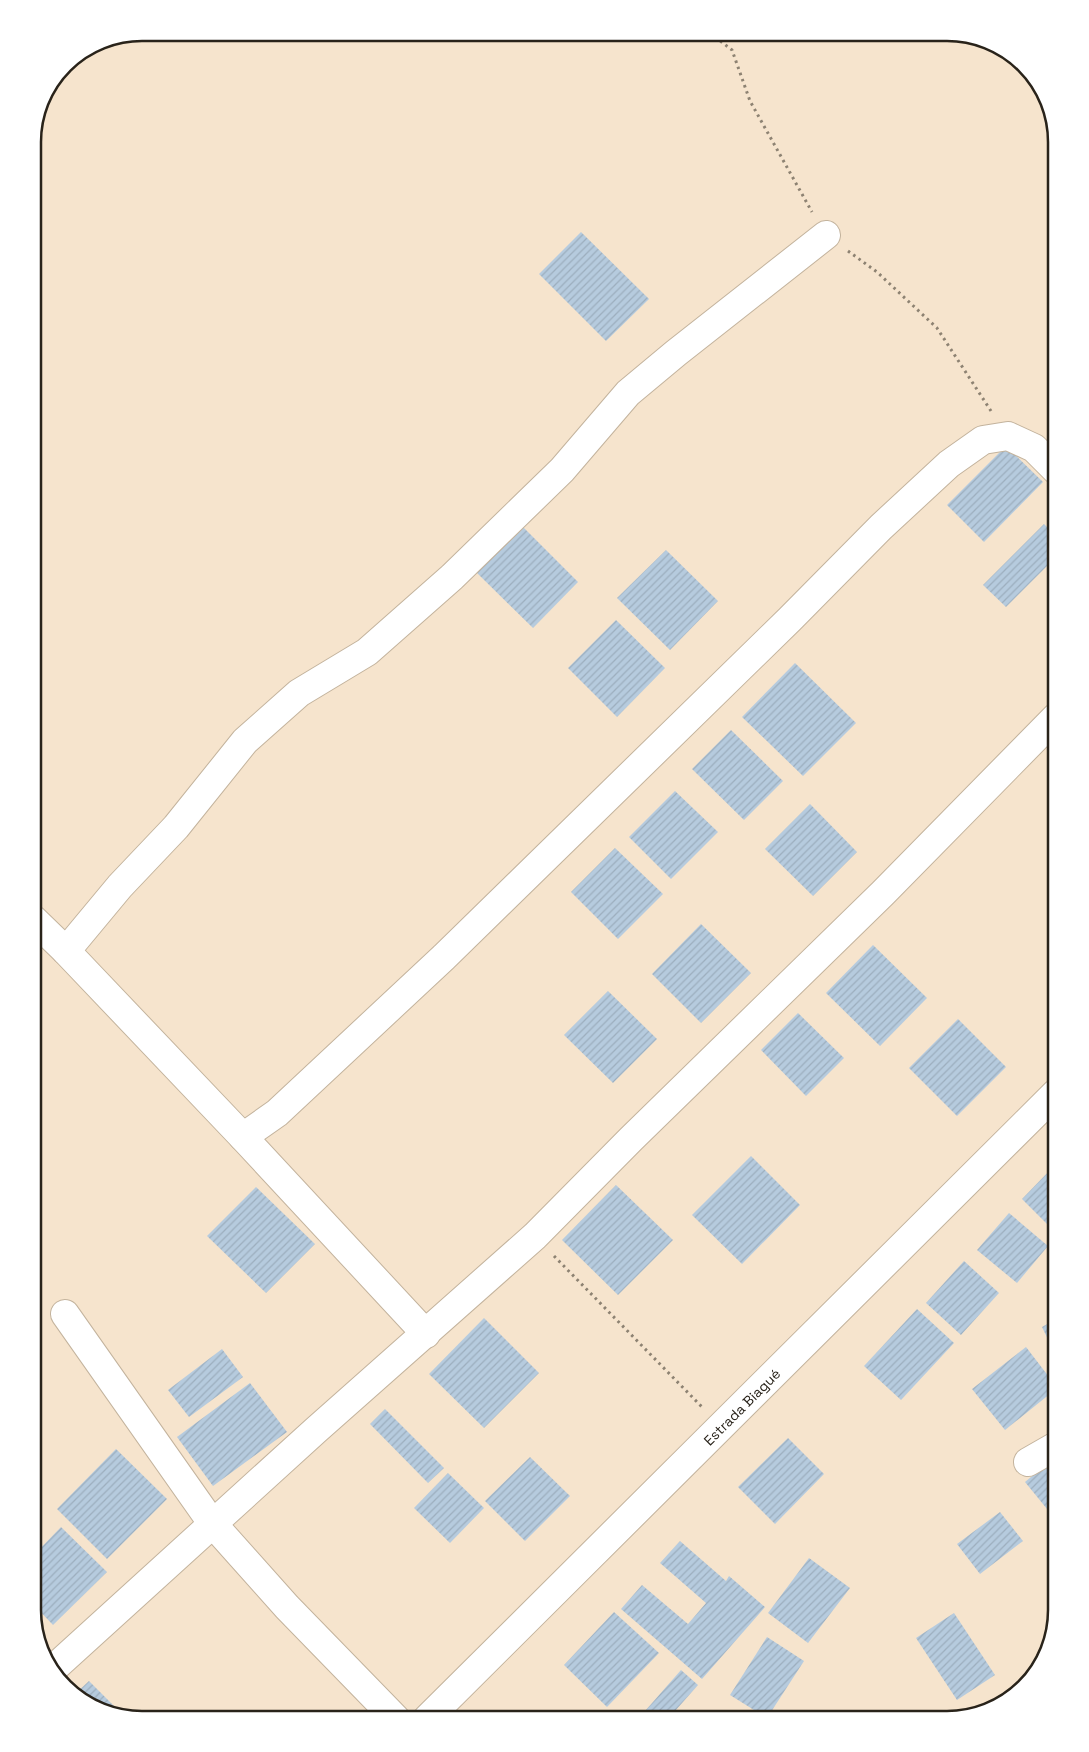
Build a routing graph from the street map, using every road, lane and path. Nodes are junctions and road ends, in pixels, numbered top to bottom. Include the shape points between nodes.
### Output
1 (826, 235) dead end
2 (1048, 462) edge
3 (1048, 725) edge
4 (41, 927) edge
5 (66, 951) junction
6 (1048, 1101) edge
7 (243, 1137) junction
8 (535, 1236) junction
9 (64, 1314) dead end
10 (426, 1334) junction
11 (721, 1428) junction
12 (1048, 1451) edge
13 (1028, 1462) dead end
14 (212, 1523) junction
15 (57, 1665) edge
16 (388, 1711) edge
17 (435, 1711) edge

1 - 5 street via 628,393 555,477 452,577 367,652 299,693 244,741 176,827 120,886
2 - 7 street via 1034,448 1008,436 983,440 949,464 444,957 277,1113
3 - 8 street
4 - 5 street
5 - 7 street
6 - 11 street, Estrada Biagué
7 - 10 street
8 - 10 street
8 - 11 path
9 - 14 street
10 - 14 street
11 - 17 street, Estrada Biagué
12 - 13 street
14 - 15 street
14 - 16 street via 287,1607

